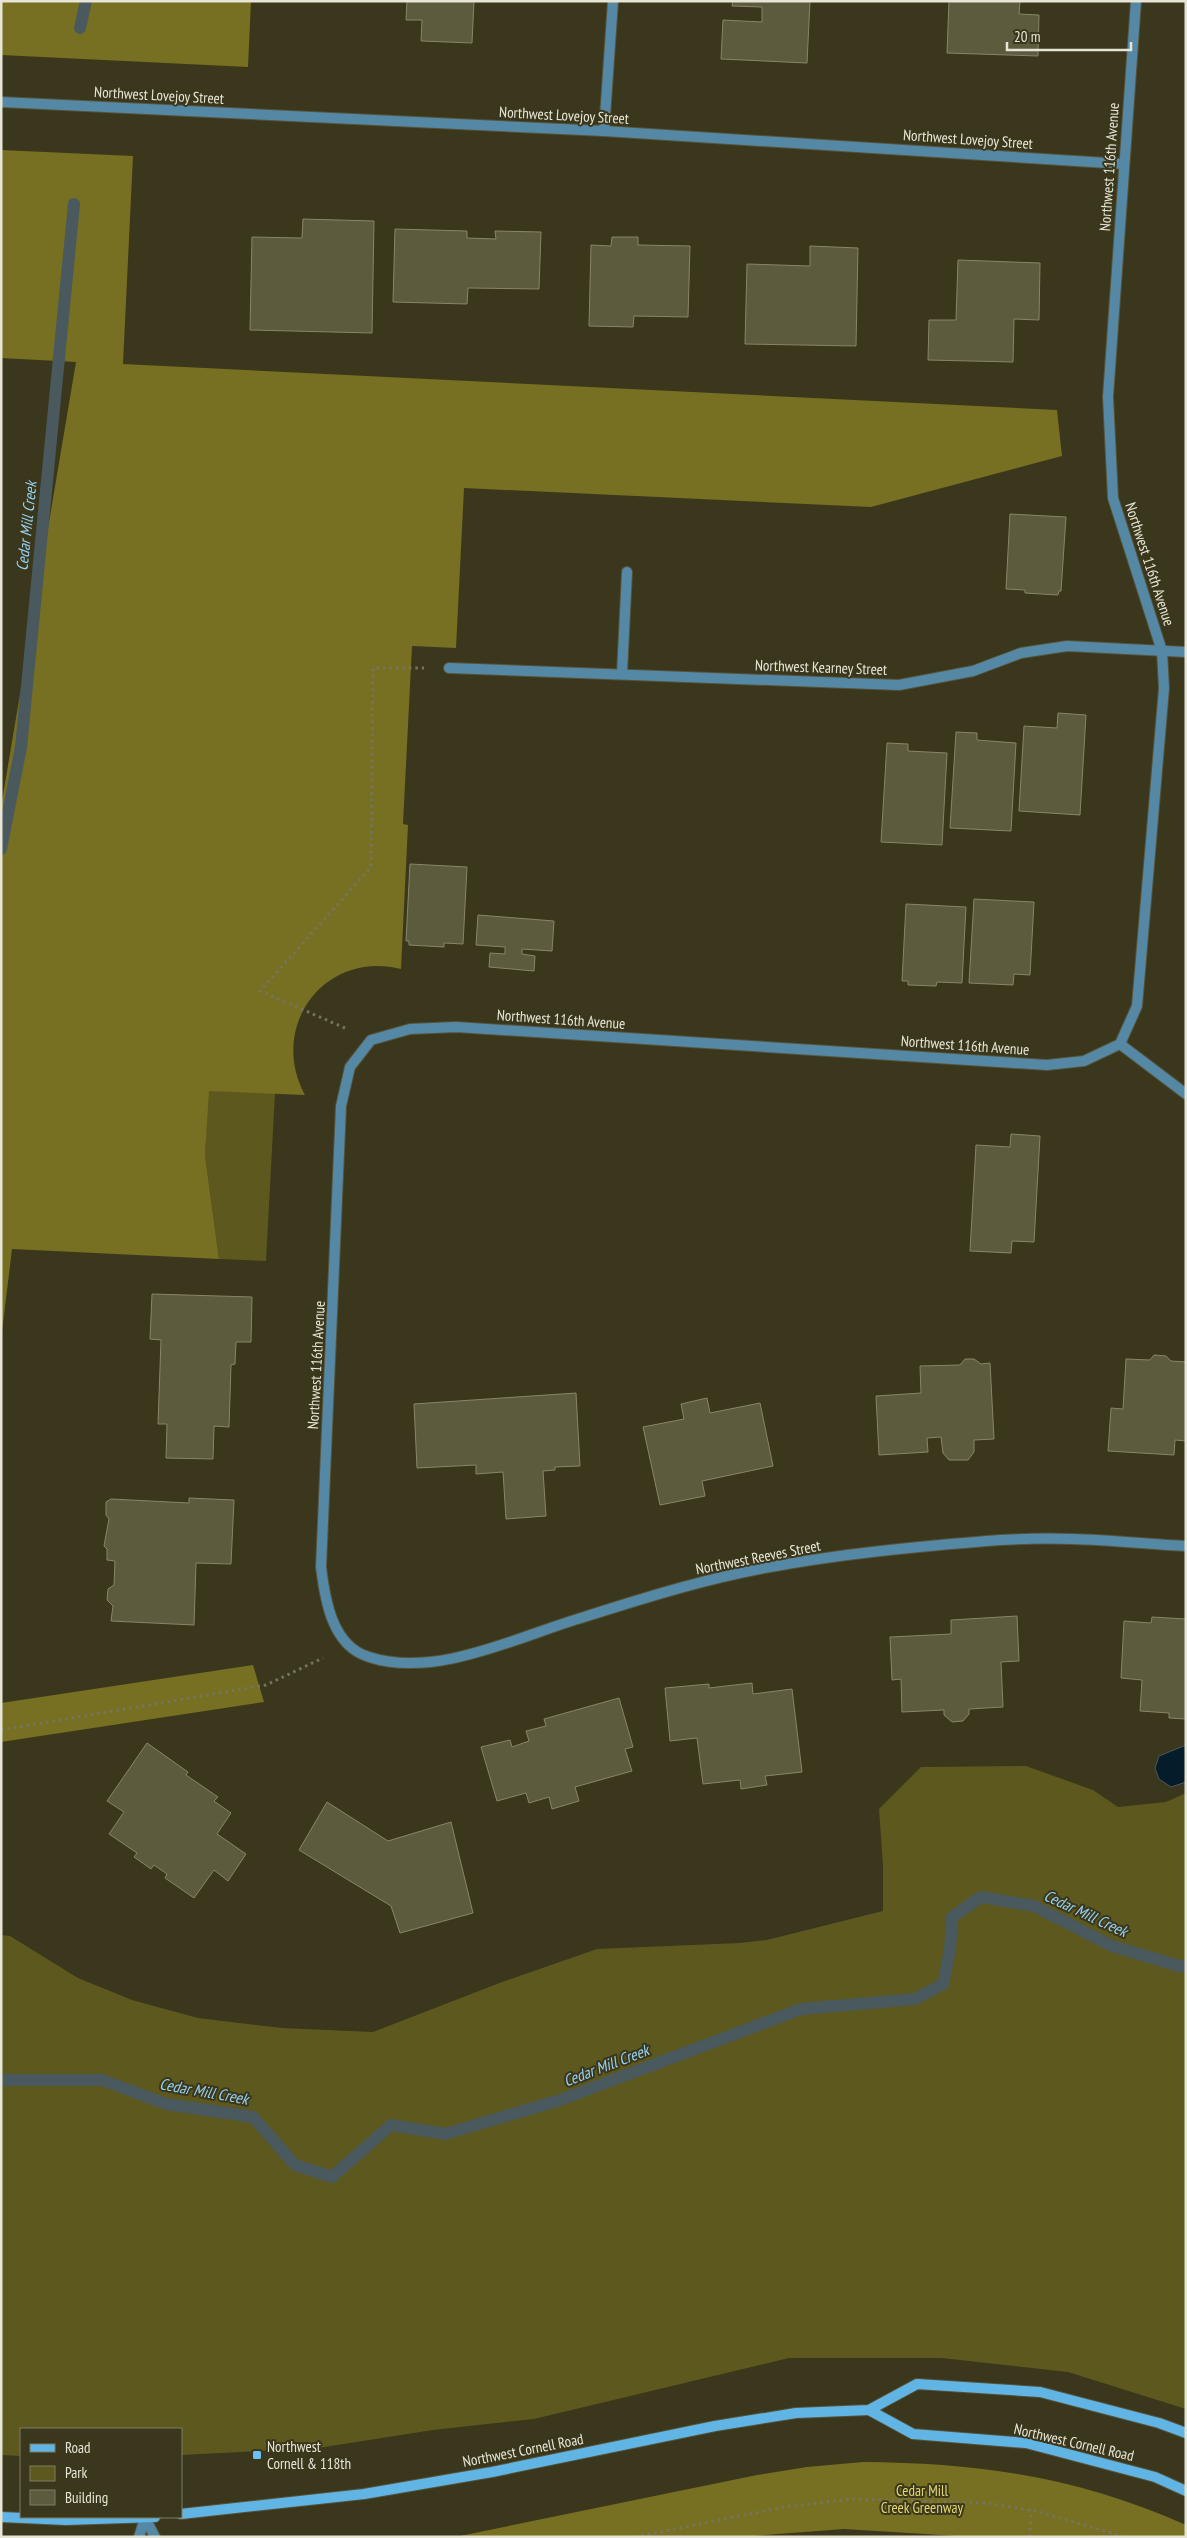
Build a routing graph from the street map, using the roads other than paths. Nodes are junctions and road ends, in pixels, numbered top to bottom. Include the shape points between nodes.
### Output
1 (613, 1) edge
2 (1136, 1) edge
3 (1, 102) edge
4 (604, 131) junction
5 (1124, 164) junction
6 (626, 572) dead end
7 (1162, 650) junction
8 (1186, 652) edge
9 (449, 668) road end
10 (622, 673) junction
11 (1120, 1044) junction
12 (1186, 1094) edge
13 (1186, 1546) edge
14 (348, 1647) joint
15 (869, 2410) junction
16 (1186, 2433) edge
17 (1186, 2491) edge
18 (182, 2514) edge
19 (1, 2517) edge
20 (20, 2518) edge
21 (23, 2518) edge
22 (122, 2518) edge
23 (149, 2518) edge
24 (150, 2518) edge
25 (138, 2537) edge
26 (155, 2537) edge

1 - 4 street
2 - 5 street, Northwest 116th Avenue
3 - 4 street, Northwest Lovejoy Street
4 - 5 street, Northwest Lovejoy Street
5 - 7 street, Northwest 116th Avenue via 1108,397 1113,498
6 - 10 street
7 - 8 street, Northwest Kearney Street
7 - 10 street, Northwest Kearney Street via 1067,646 1021,654 973,671 899,685
7 - 11 street, Northwest 116th Avenue via 1164,688 1137,1006
9 - 10 street, Northwest Kearney Street
11 - 12 street
11 - 14 street, Northwest 116th Avenue via 1084,1061 1047,1065 456,1028 410,1029 371,1040 350,1067 342,1106 321,1567 324,1599
13 - 14 street, Northwest Reeves Street via 1072,1538 998,1540 895,1549 775,1566 681,1588 433,1662 407,1664 389,1661 368,1657
15 - 16 main road, Northwest Cornell Road via 917,2384 1021,2391 1058,2397
15 - 17 main road, Northwest Cornell Road via 913,2434 1026,2443 1155,2477
15 - 18 main road, Northwest Cornell Road via 796,2413 364,2494
19 - 20 main road
21 - 22 main road
23 - 25 street
24 - 26 street

